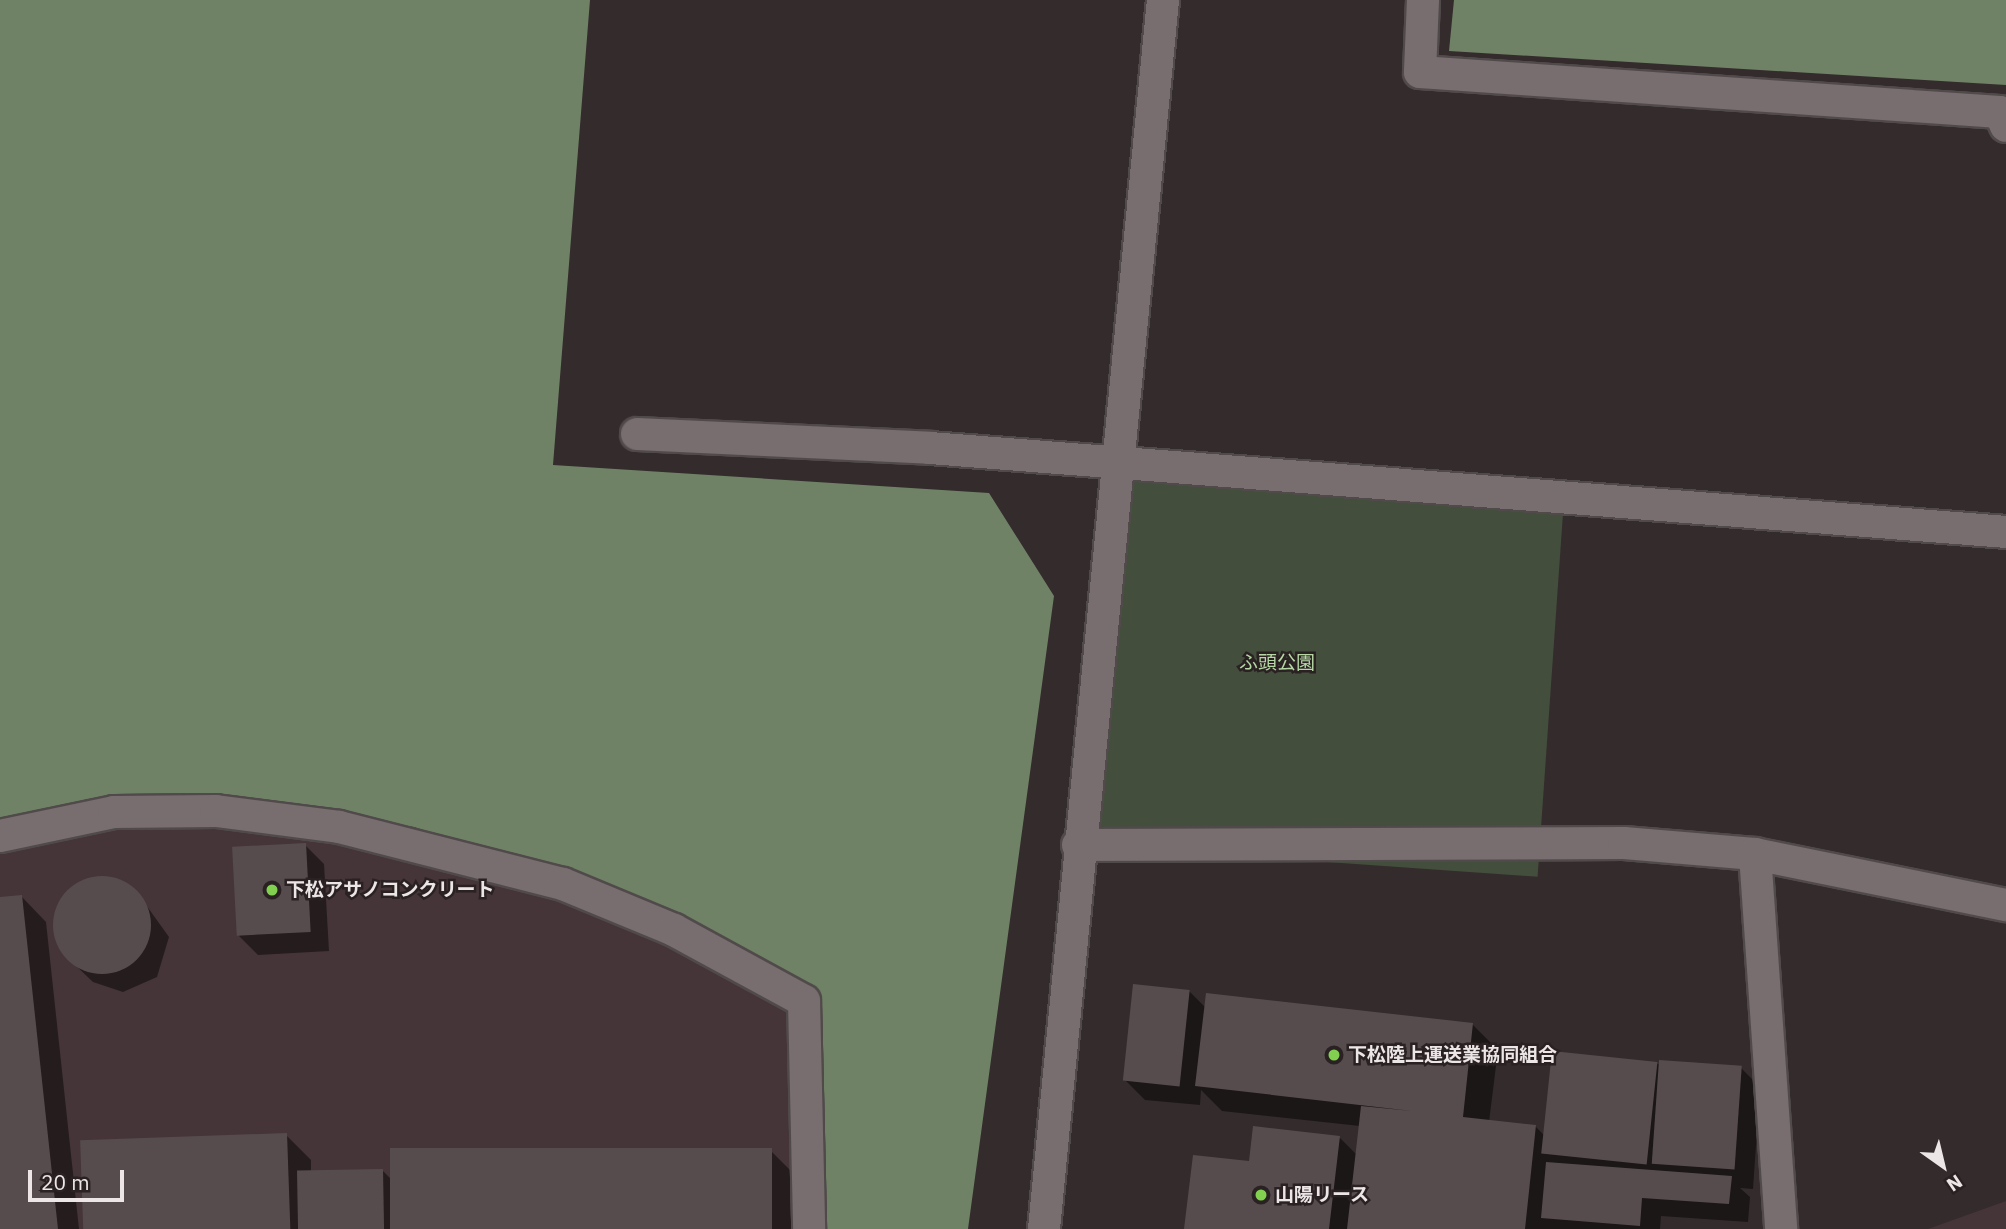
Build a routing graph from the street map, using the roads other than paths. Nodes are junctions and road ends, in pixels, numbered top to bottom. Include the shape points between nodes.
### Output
1 (1163, 0) edge
2 (1423, 0) edge
3 (2006, 127) edge
4 (637, 434) dead end
5 (1117, 466) junction
6 (2006, 532) edge
7 (0, 836) edge
8 (1078, 845) junction
9 (1755, 854) junction
10 (2006, 905) edge
11 (809, 1229) edge
12 (1044, 1229) edge
13 (1781, 1229) edge

1 - 5 street
2 - 3 street via 1420,72 2000,112
4 - 5 street via 930,449
5 - 6 street
5 - 8 street
7 - 11 street via 114,811 216,811 339,827 563,884 674,930 804,1001
8 - 9 street via 1623,843
8 - 12 street
9 - 10 street
9 - 13 street

